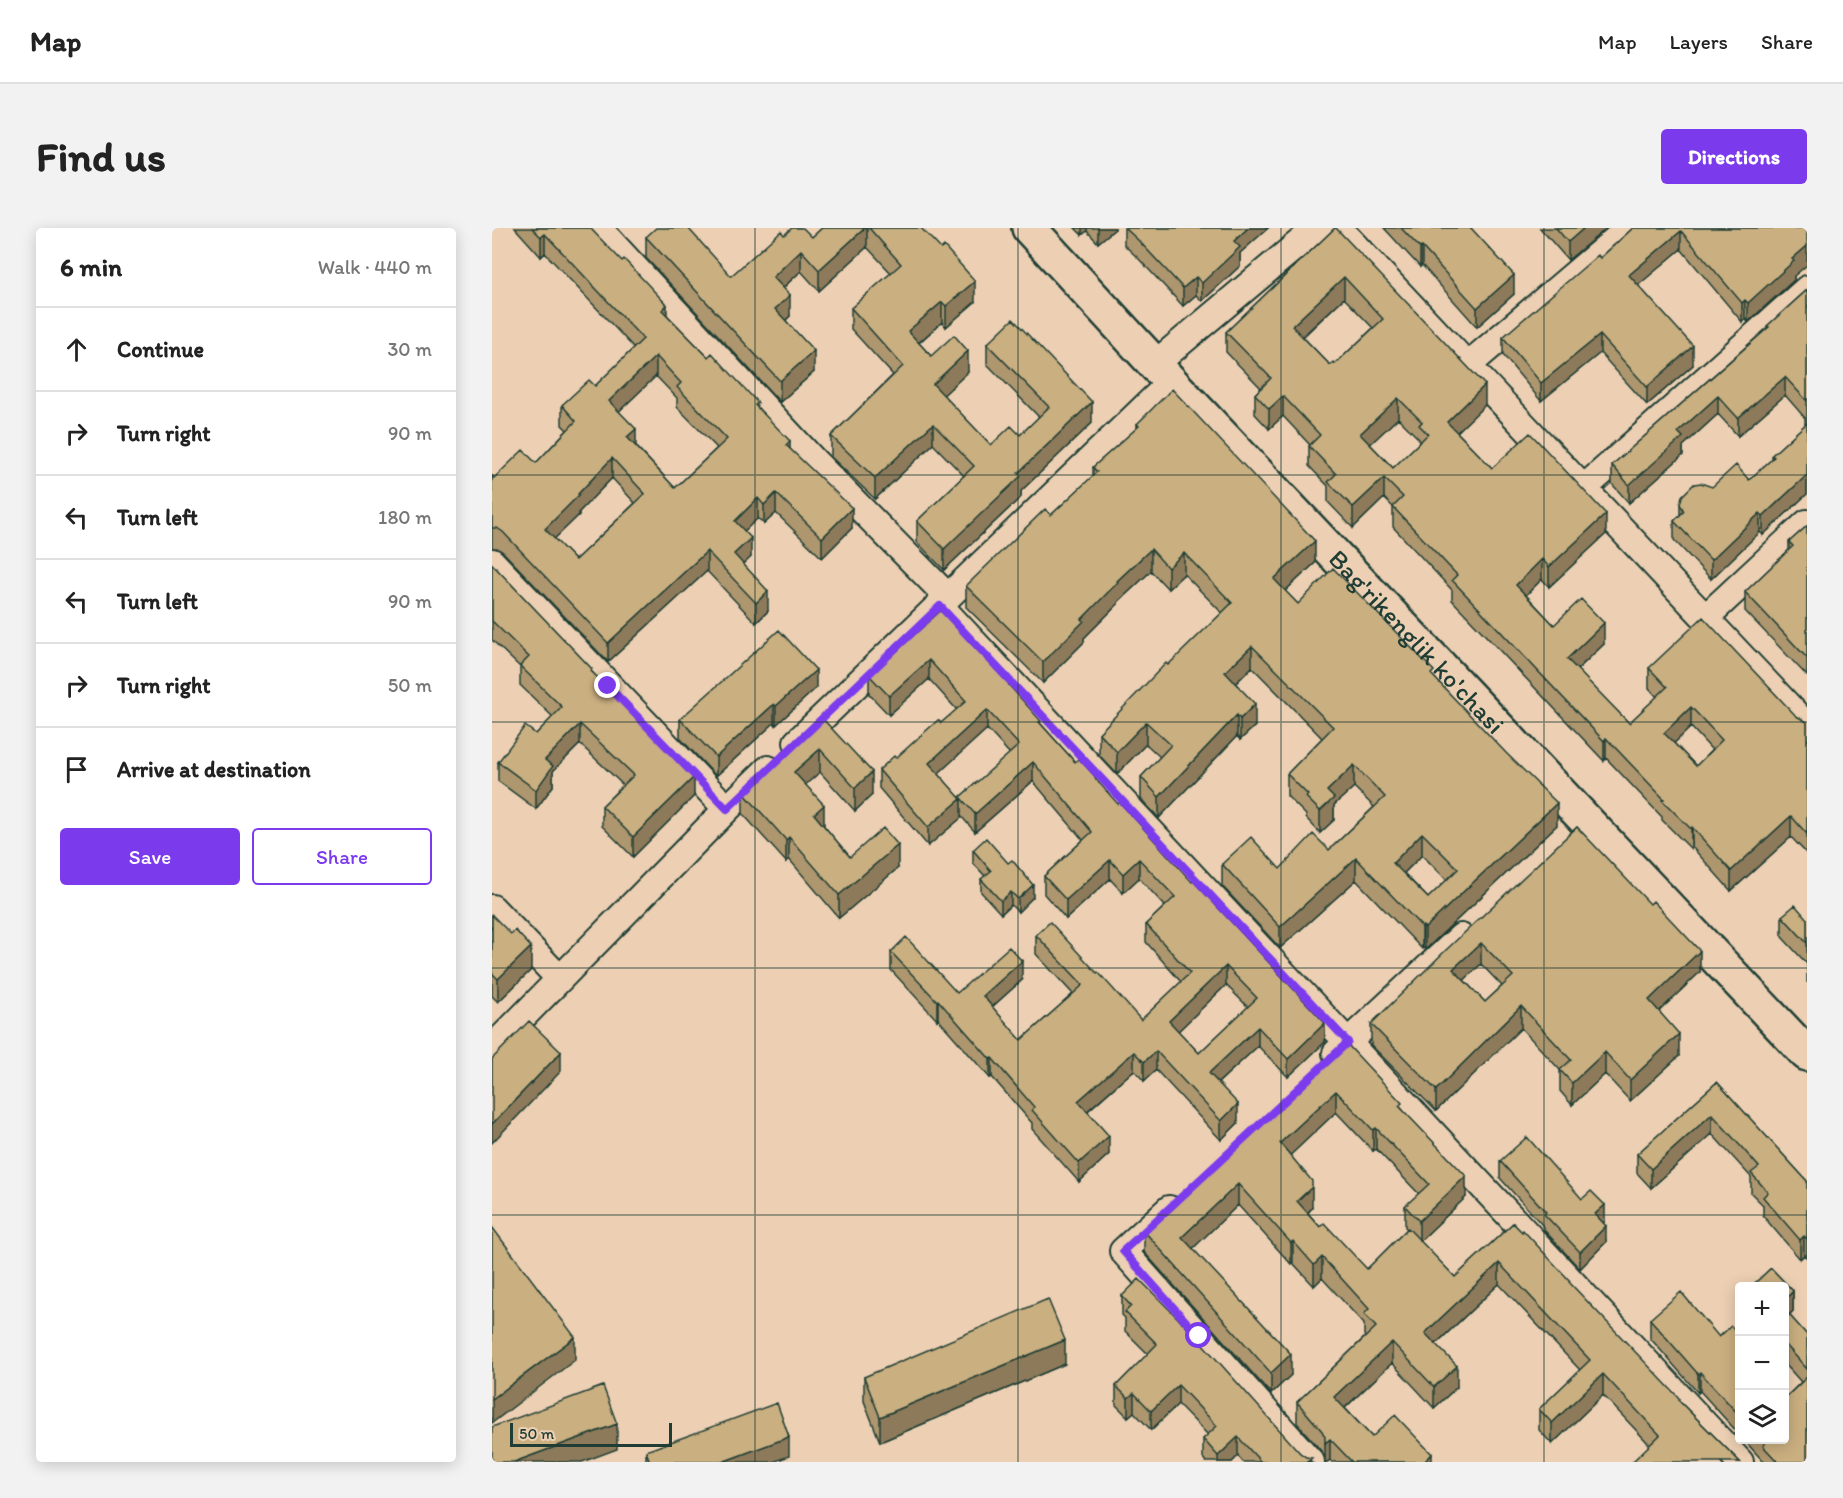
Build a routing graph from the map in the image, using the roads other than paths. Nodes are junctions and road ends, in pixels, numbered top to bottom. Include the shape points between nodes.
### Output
1 (598, 228) edge
2 (1029, 228) edge
3 (1317, 228) edge
4 (1338, 228) edge
5 (1629, 228) edge
6 (1807, 289) edge
7 (1467, 366) junction
8 (1163, 373) junction
9 (1583, 489) junction
10 (1807, 523) edge
11 (492, 562) edge
12 (944, 601) junction
13 (1705, 618) junction
14 (1807, 726) edge
15 (727, 809) junction
16 (492, 908) edge
17 (1475, 923) edge
18 (560, 979) junction
19 (1348, 1042) junction
20 (492, 1048) edge
21 (1807, 1054) edge
22 (1322, 1066) edge
23 (1184, 1195) edge
24 (1311, 1462) edge
25 (1740, 1462) edge

1 - 12 lane
2 - 8 main road, Bag'rikenglik ko'chasi
3 - 8 lane
4 - 7 lane
5 - 7 lane
6 - 9 lane
7 - 9 lane
8 - 12 lane
8 - 21 main road, Bag'rikenglik ko'chasi via 1577,828
9 - 13 lane
10 - 13 lane
11 - 15 lane
12 - 15 lane
12 - 19 lane
13 - 14 lane
15 - 18 lane
16 - 18 lane
17 - 19 lane
18 - 20 lane
19 - 22 lane
19 - 25 lane
23 - 24 lane via 1123,1251

